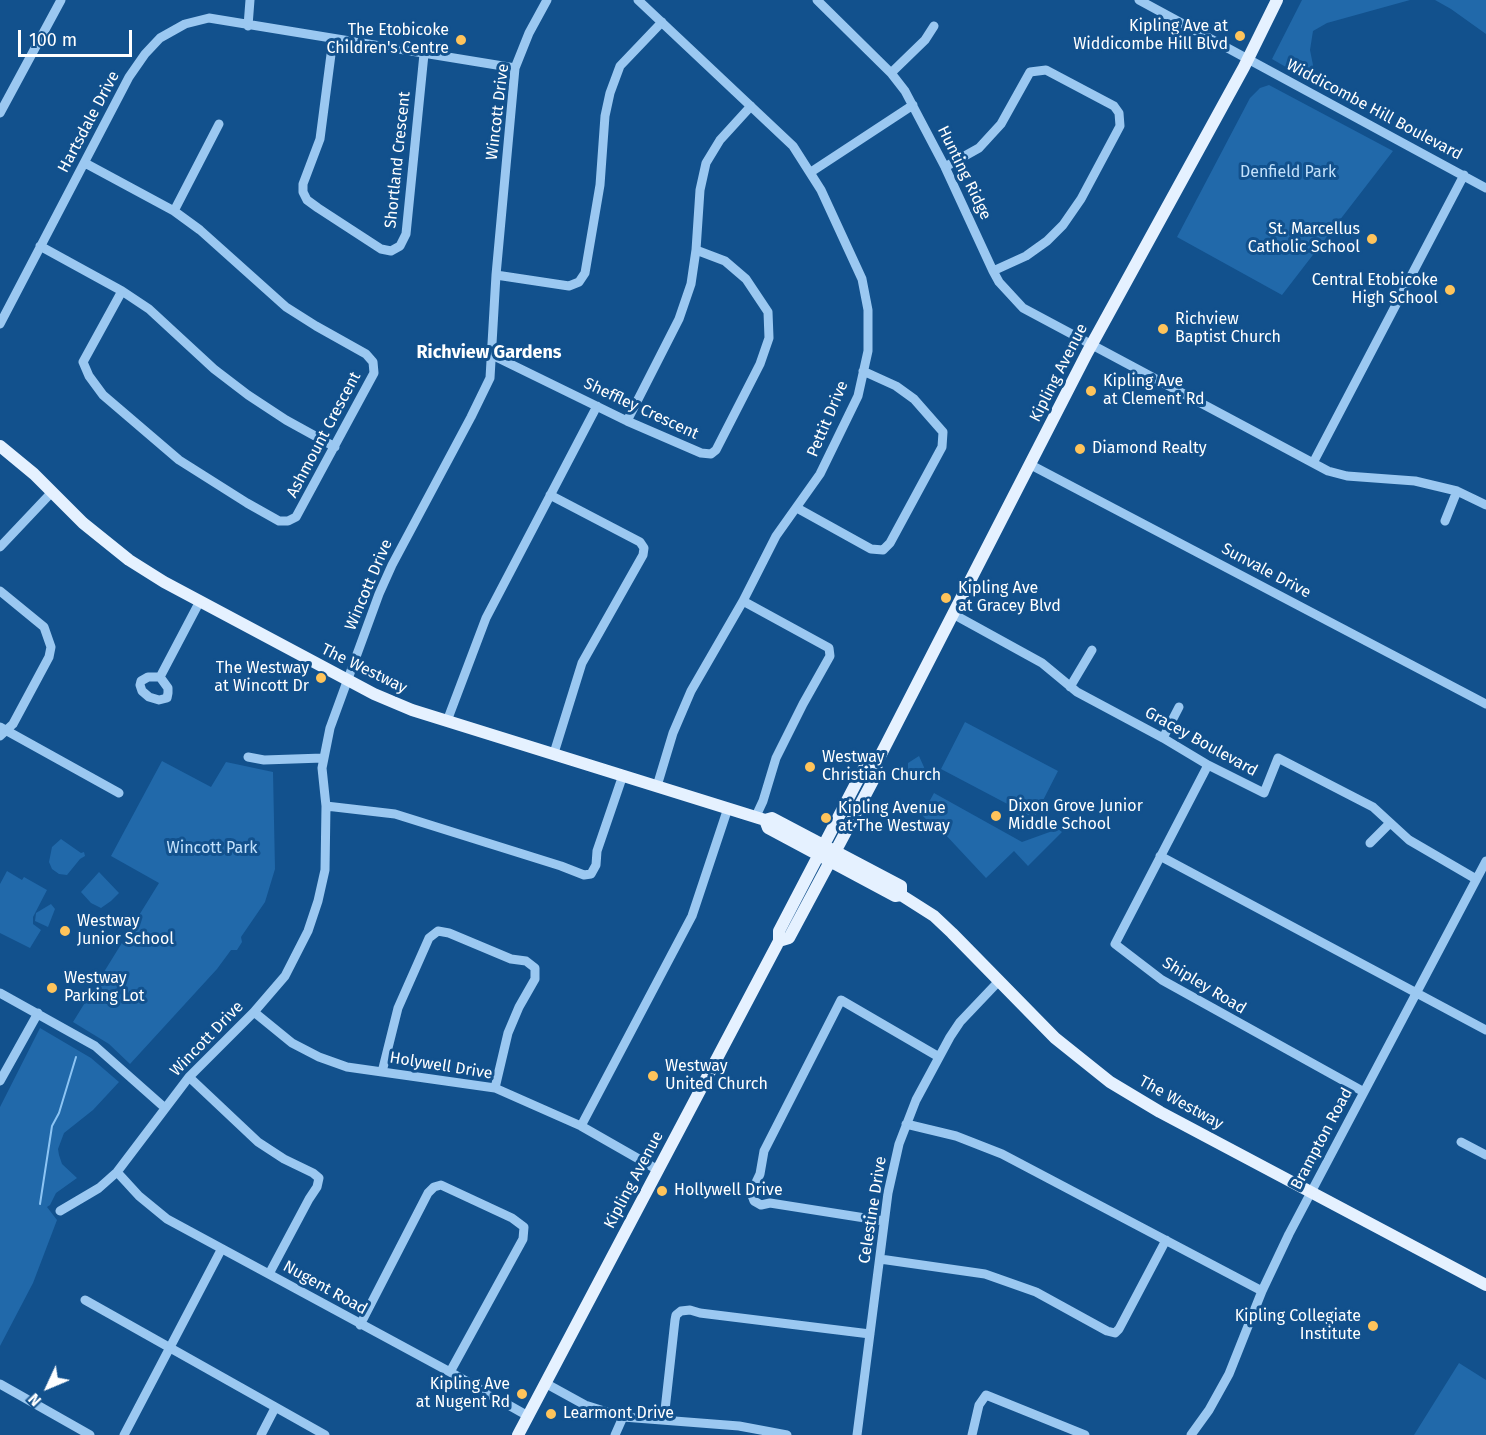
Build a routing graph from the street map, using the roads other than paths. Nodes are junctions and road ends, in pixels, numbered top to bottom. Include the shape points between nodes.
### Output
1 (62, 0) edge
2 (250, 0) edge
3 (547, 0) edge
4 (638, 0) edge
5 (817, 0) edge
6 (1139, 0) edge
7 (1277, 0) edge
8 (662, 22) junction
9 (248, 26) junction
10 (934, 26) dead end
11 (333, 39) junction
12 (424, 54) junction
13 (1248, 58) junction
14 (515, 68) junction
15 (891, 73) junction
16 (913, 105) junction
17 (751, 106) junction
18 (0, 113) edge
19 (219, 124) dead end
20 (85, 163) junction
21 (945, 166) junction
22 (811, 172) junction
23 (1464, 175) junction
24 (1486, 188) edge
25 (174, 211) junction
26 (40, 246) junction
27 (696, 250) junction
28 (993, 272) junction
29 (496, 275) junction
30 (122, 291) junction
31 (1, 321) edge
32 (1091, 345) junction
33 (492, 355) junction
34 (863, 371) junction
35 (597, 406) junction
36 (627, 421) junction
37 (0, 446) edge
38 (335, 447) junction
39 (1313, 463) junction
40 (1031, 465) junction
41 (1457, 491) junction
42 (52, 492) junction
43 (550, 495) junction
44 (1486, 505) edge
45 (797, 508) junction
46 (1444, 521) dead end
47 (0, 547) edge
48 (0, 591) edge
49 (200, 601) junction
50 (743, 601) junction
51 (953, 614) junction
52 (1092, 650) dead end
53 (160, 677) dead end
54 (348, 681) junction
55 (1070, 687) junction
56 (1486, 704) edge
57 (1179, 707) dead end
58 (447, 721) junction
59 (2, 731) edge
60 (1163, 738) junction
61 (554, 753) junction
62 (248, 757) dead end
63 (322, 758) junction
64 (876, 764) junction
65 (1209, 765) junction
66 (623, 775) junction
67 (657, 786) junction
68 (120, 793) dead end
69 (326, 806) junction
70 (728, 808) junction
71 (760, 818) junction
72 (1390, 823) junction
73 (1370, 843) dead end
74 (824, 844) junction
75 (836, 850) junction
76 (818, 856) junction
77 (1160, 856) junction
78 (1486, 861) edge
79 (830, 862) junction
80 (1476, 879) junction
81 (901, 895) junction
82 (779, 941) junction
83 (998, 982) junction
84 (0, 993) edge
85 (1416, 994) junction
86 (254, 1012) junction
87 (38, 1013) junction
88 (1486, 1030) edge
89 (939, 1057) junction
90 (382, 1072) junction
91 (189, 1077) junction
92 (0, 1082) edge
93 (495, 1088) junction
94 (1364, 1092) junction
95 (165, 1108) junction
96 (906, 1124) junction
97 (581, 1126) junction
98 (1461, 1142) dead end
99 (1486, 1155) edge
100 (658, 1170) junction
101 (117, 1172) junction
102 (1311, 1192) junction
103 (60, 1211) dead end
104 (884, 1221) junction
105 (1166, 1240) junction
106 (221, 1250) junction
107 (880, 1259) junction
108 (269, 1274) junction
109 (1486, 1285) edge
110 (1262, 1291) junction
111 (85, 1300) dead end
112 (360, 1325) junction
113 (870, 1334) junction
114 (168, 1347) junction
115 (450, 1372) junction
116 (545, 1383) junction
117 (0, 1384) edge
118 (275, 1408) junction
119 (528, 1416) junction
120 (623, 1417) junction
121 (664, 1419) junction
122 (739, 1431) edge
123 (90, 1435) edge
124 (124, 1435) edge
125 (261, 1435) edge
126 (325, 1435) edge
127 (518, 1435) edge
128 (615, 1435) edge
129 (787, 1435) edge
130 (857, 1435) edge
131 (972, 1435) edge
132 (1085, 1435) edge
133 (1191, 1435) edge

1 - 18 street
2 - 9 street
3 - 14 street, Wincott Drive
4 - 8 street, Pettit Drive
5 - 15 street, Hunting Ridge
6 - 13 street, Widdicombe Hill Boulevard
7 - 13 main road, Kipling Avenue
8 - 17 street, Pettit Drive
8 - 29 street via 620,66 610,93 585,273 579,282 569,286
9 - 11 street, Hartsdale Drive
9 - 20 street, Hartsdale Drive via 209,18 185,24 160,38 129,77
10 - 15 street
11 - 12 street, Hartsdale Drive
11 - 12 street, Shortland Crescent via 320,139 303,192 318,208 381,249 391,251 400,246 406,234
12 - 14 street, Hartsdale Drive
13 - 23 street, Widdicombe Hill Boulevard
13 - 32 main road, Kipling Avenue
14 - 29 street, Wincott Drive
15 - 16 street, Hunting Ridge
16 - 21 street, Hunting Ridge
16 - 22 street
17 - 22 street, Pettit Drive via 793,146
17 - 27 street via 720,140 706,163
19 - 25 street
20 - 25 street, Ashmount Crescent
20 - 26 street, Hartsdale Drive
21 - 28 street, Hunting Ridge
21 - 28 street via 979,148 1002,124 1030,72 1046,70 1114,106 1119,113 1120,126 1063,225 1026,256
22 - 34 street, Pettit Drive via 862,279 868,310 868,351
23 - 24 street, Widdicombe Hill Boulevard
23 - 39 street
25 - 38 street, Ashmount Crescent via 286,307 366,354 373,362 374,373
26 - 30 street
26 - 31 street, Hartsdale Drive
27 - 36 street via 691,284 679,319
27 - 36 street, Sheffley Crescent via 725,261 746,279 768,312 770,338 760,363 711,454
28 - 32 street, Hunting Ridge via 1023,308
29 - 33 street, Wincott Drive
30 - 38 street via 149,309 248,395
30 - 38 street, Ashmount Crescent via 83,362 103,395 179,460 279,521 288,521 303,508
32 - 39 street, Hunting Ridge
32 - 40 main road, Kipling Avenue
33 - 35 street, Sheffley Crescent
33 - 54 street, Wincott Drive via 486,389 392,565
34 - 45 street, Pettit Drive via 858,396 820,474
34 - 45 street via 914,399 943,432 942,447 883,550 871,549
35 - 36 street, Sheffley Crescent
35 - 43 street
37 - 42 main road, The Westway
39 - 41 street, Hunting Ridge via 1347,476 1416,481
40 - 51 main road, Kipling Avenue
40 - 56 street, Sunvale Drive
41 - 44 street, Hunting Ridge
41 - 46 street
42 - 47 street
42 - 49 main road, The Westway via 118,552
43 - 58 street via 486,618
43 - 61 street via 640,542 644,548 582,663
45 - 50 street, Pettit Drive via 776,536
48 - 59 street via 44,627 51,647 13,724
49 - 53 street
49 - 54 main road, The Westway
50 - 67 street, Pettit Drive via 691,691
50 - 71 street via 829,648 830,656 776,758
51 - 55 street, Gracey Boulevard via 1042,663
51 - 64 main road, Kipling Avenue
52 - 55 street
54 - 58 main road, The Westway
54 - 63 street, Wincott Drive
55 - 60 street, Gracey Boulevard
57 - 60 street
58 - 61 main road, The Westway
59 - 68 street
60 - 65 street, Gracey Boulevard
61 - 66 main road, The Westway
62 - 63 street
63 - 69 street, Wincott Drive
64 - 74 main road, Kipling Avenue via 864,768
64 - 75 main road, Kipling Avenue via 877,773
65 - 72 street, Gracey Boulevard via 1264,793 1278,758 1373,807
65 - 77 street, Shipley Road
66 - 67 main road, The Westway
66 - 69 street via 596,865 591,874 584,875 396,814
67 - 70 main road, The Westway
69 - 86 street, Wincott Drive via 325,870 311,921 285,976
70 - 71 main road, The Westway
70 - 97 street via 692,916
71 - 74 main road, The Westway via 772,818
71 - 76 main road, The Westway via 768,828
72 - 73 street
72 - 80 street, Gracey Boulevard via 1409,840
74 - 75 main road, The Westway
74 - 76 main road, Kipling Avenue
75 - 79 main road, Kipling Avenue
75 - 81 main road, The Westway via 901,886
76 - 79 main road, The Westway
76 - 82 main road, Kipling Avenue via 779,931
77 - 85 street
77 - 94 street, Shipley Road via 1115,944 1162,980
78 - 80 street, Brampton Road
79 - 81 main road, The Westway via 895,896
79 - 82 main road, Kipling Avenue via 789,938
80 - 85 street, Brampton Road
81 - 83 main road, The Westway via 942,924
82 - 100 main road, Kipling Avenue
83 - 89 street, Celestine Drive via 960,1023
83 - 102 main road, The Westway via 1054,1038 1110,1082
84 - 87 street
85 - 88 street
85 - 94 street, Brampton Road
86 - 90 street, Holywell Drive via 292,1043 319,1057 347,1067
86 - 91 street, Wincott Drive
87 - 92 street
87 - 95 street via 95,1046
89 - 96 street, Celestine Drive
89 - 104 street via 841,1000 764,1151 751,1194 754,1201
90 - 93 street, Holywell Drive
90 - 93 street via 398,1008 429,938 438,931 526,961 534,968 535,979 508,1033
91 - 95 street, Wincott Drive
91 - 108 street via 258,1142 319,1178
93 - 97 street, Holywell Drive
94 - 102 street, Brampton Road
95 - 101 street, Wincott Drive
96 - 104 street, Celestine Drive via 890,1178
96 - 105 street via 987,1147
97 - 100 street, Holywell Drive
98 - 99 street
100 - 116 main road, Kipling Avenue
101 - 103 street, Wincott Drive via 99,1188
101 - 106 street, Nugent Road via 167,1219
102 - 109 main road, The Westway
102 - 110 street, Brampton Road
104 - 107 street, Celestine Drive
105 - 107 street via 1115,1333 1036,1292 985,1274
105 - 110 street
106 - 108 street, Nugent Road
106 - 114 street
107 - 113 street, Celestine Drive
108 - 112 street, Nugent Road
110 - 133 street, Brampton Road via 1229,1374
111 - 114 street
112 - 115 street, Nugent Road
112 - 115 street via 434,1187 441,1185 512,1218 524,1227 523,1239
113 - 121 street via 681,1311 675,1320
113 - 130 street, Celestine Drive
114 - 118 street
114 - 124 street
115 - 119 street, Nugent Road
116 - 119 main road, Kipling Avenue
116 - 120 street via 585,1405
117 - 123 street
118 - 125 street
118 - 126 street
119 - 127 main road, Kipling Avenue
120 - 121 street
120 - 128 street
121 - 122 street
122 - 129 street
131 - 132 street via 979,1405 986,1395

